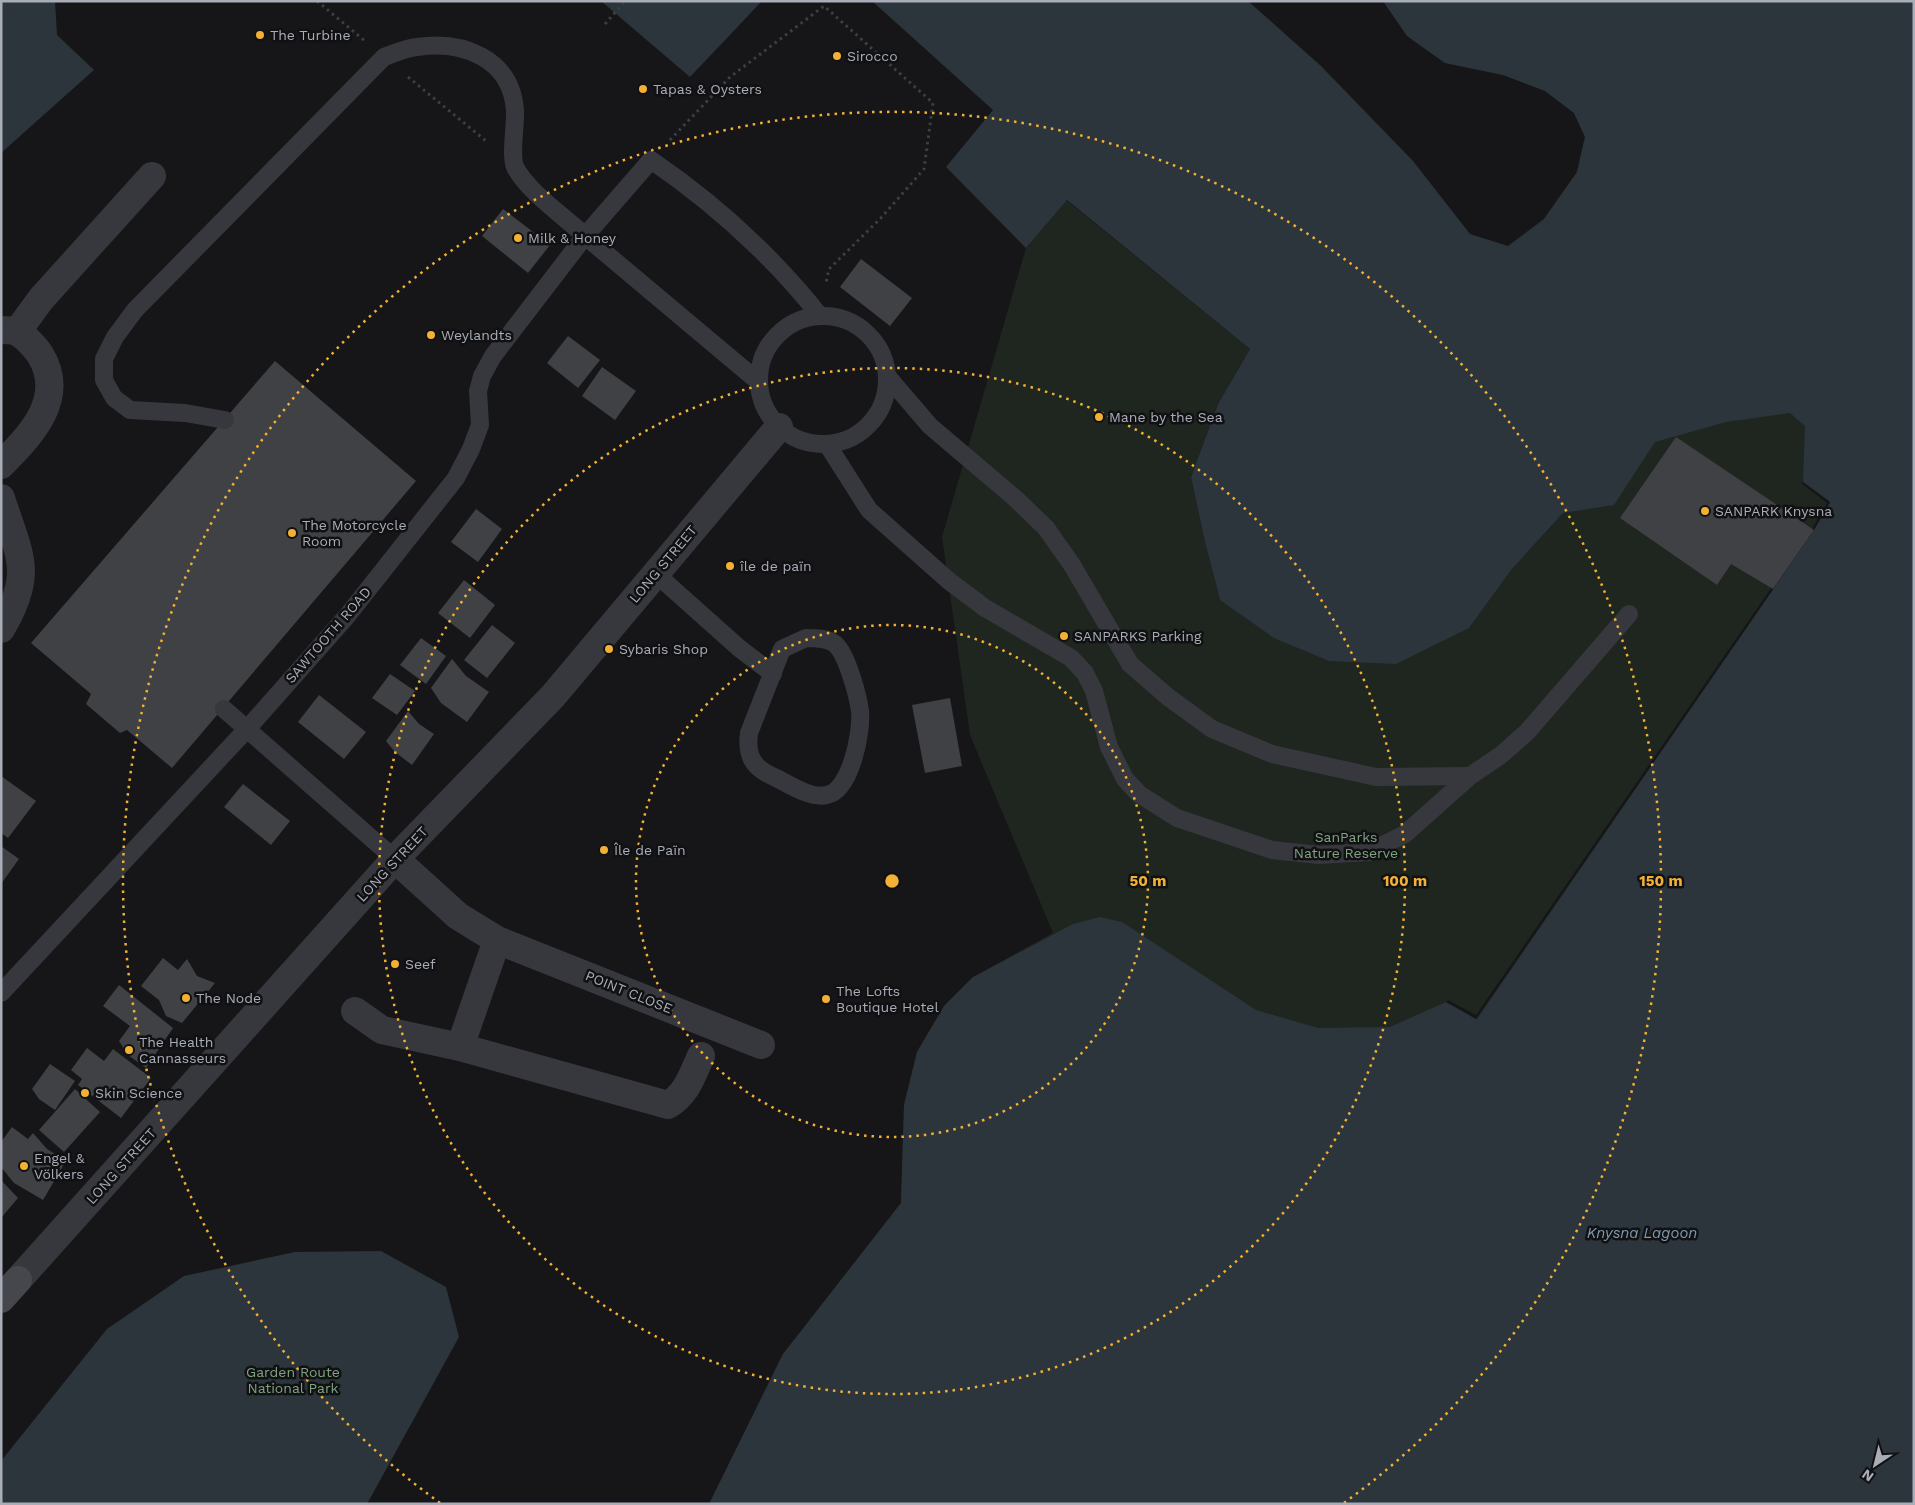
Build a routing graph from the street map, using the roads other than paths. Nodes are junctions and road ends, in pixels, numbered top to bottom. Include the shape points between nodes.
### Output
1 (152, 176) dead end
2 (585, 236) junction
3 (820, 316) junction
4 (9, 331) edge
5 (888, 377) junction
6 (759, 382) junction
7 (225, 420) dead end
8 (779, 427) junction
9 (827, 444) junction
10 (1, 465) edge
11 (1, 498) edge
12 (655, 573) junction
13 (1628, 614) dead end
14 (1, 629) edge
15 (773, 674) junction
16 (224, 709) dead end
17 (247, 729) junction
18 (1470, 776) junction
19 (395, 859) junction
20 (497, 940) junction
21 (1, 993) edge
22 (355, 1011) dead end
23 (761, 1045) dead end
24 (460, 1048) junction
25 (701, 1056) dead end
26 (10, 1289) edge

1 - 4 street via 42,299
2 - 3 lane, SAWTOOTH ROAD via 651,160 695,190 795,284
2 - 6 lane
2 - 7 lane via 524,181 514,164 515,109 502,72 492,62 463,48 441,44 415,47 384,57 136,310 115,337 104,359 104,380 114,398 130,410 185,413
2 - 17 lane, SAWTOOTH ROAD via 482,376 478,391 480,425 456,478 346,616
3 - 5 lane via 859,326 874,340 884,357
3 - 6 lane via 801,320 774,339 761,362
4 - 10 street via 38,351 48,369 51,388 40,417 22,445
5 - 9 lane via 886,397 868,425 847,440
5 - 18 lane via 930,426 1046,528 1130,664 1212,730 1272,754 1376,777
6 - 8 lane via 768,414
8 - 9 lane via 793,437
8 - 12 street, LONG STREET
9 - 18 lane via 869,510 949,581 986,608 1071,658 1085,673 1094,691 1109,747 1125,779 1139,794 1178,818 1272,850 1319,854 1370,852 1404,834
11 - 14 street via 21,557 20,590
12 - 15 lane
12 - 19 street, LONG STREET via 553,696
13 - 18 lane via 1527,732
15 - 15 lane via 782,650 806,638 834,643 842,653 860,711 860,730 844,781 836,792 816,796 762,772 750,758 747,746 750,733
16 - 17 lane
17 - 19 lane
17 - 21 lane, SAWTOOTH ROAD
19 - 20 street, POINT CLOSE via 458,916
19 - 26 street, LONG STREET
20 - 23 street, POINT CLOSE
20 - 24 street
22 - 24 street via 382,1030
24 - 25 street via 668,1105 686,1089

